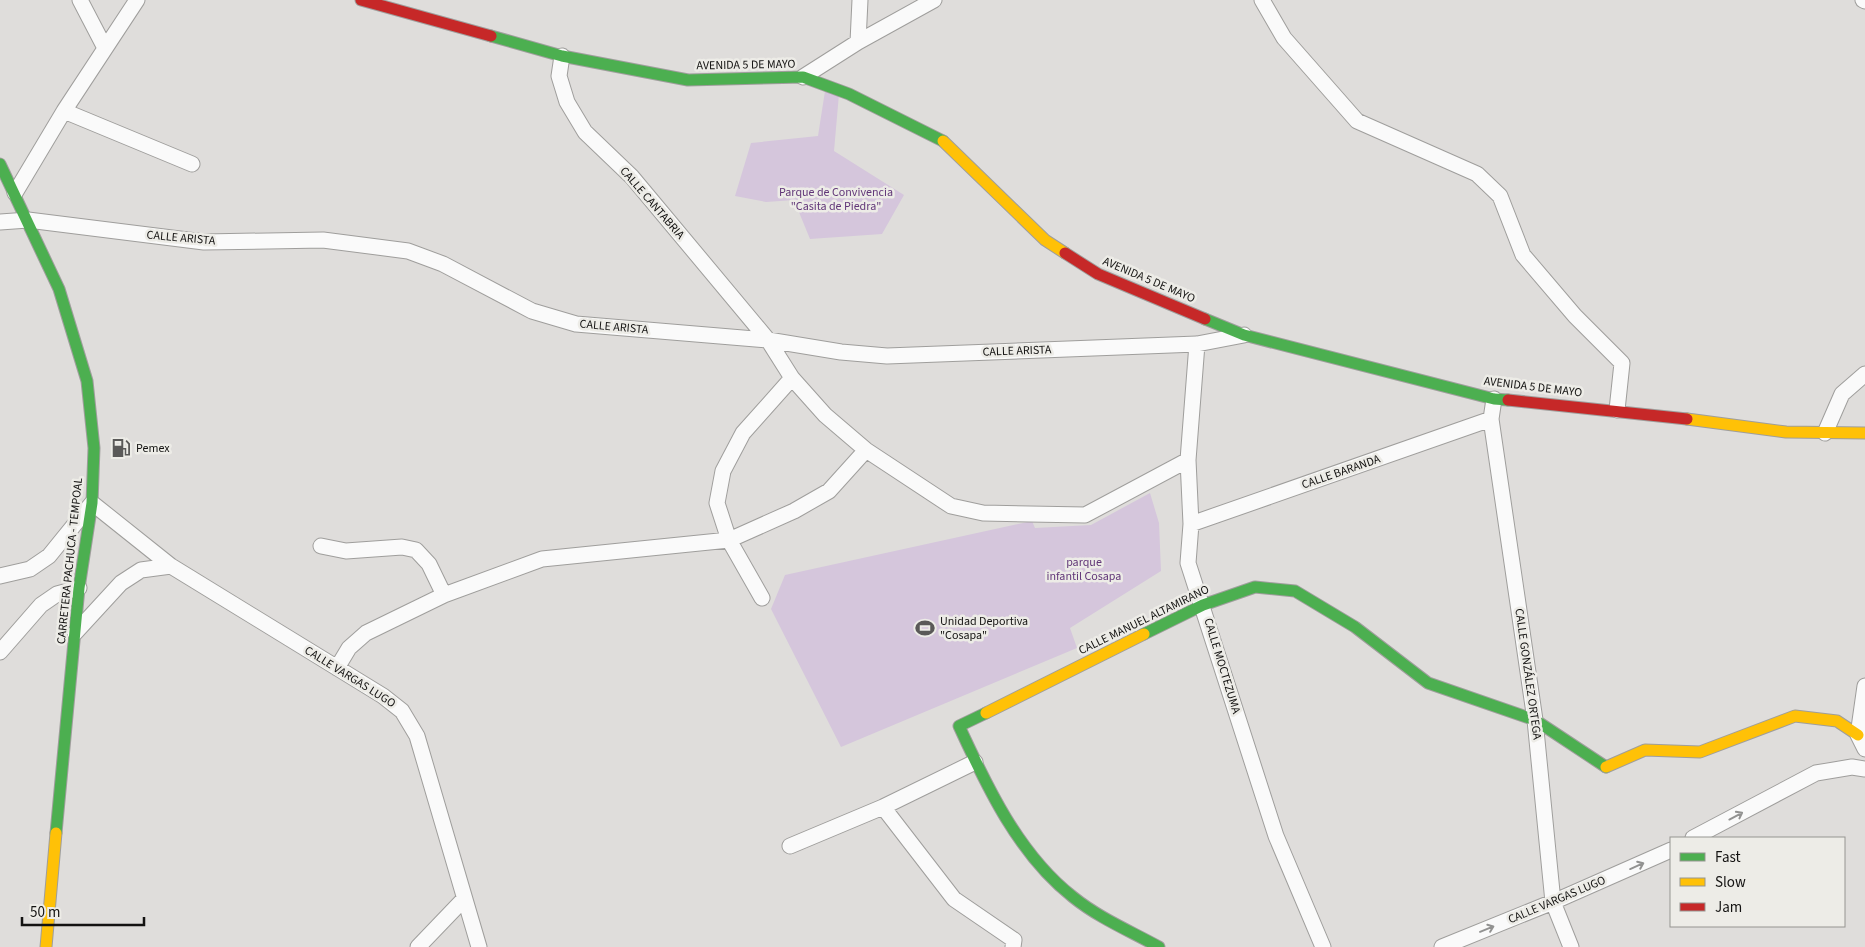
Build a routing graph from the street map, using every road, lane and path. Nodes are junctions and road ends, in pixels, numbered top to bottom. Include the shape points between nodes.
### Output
1 (80, 0) edge
2 (137, 0) edge
3 (361, 0) edge
4 (860, 0) edge
5 (934, 0) edge
6 (1262, 0) edge
7 (858, 42) junction
8 (106, 48) junction
9 (562, 56) junction
10 (803, 77) junction
11 (64, 111) junction
12 (0, 164) edge
13 (192, 164) dead end
14 (15, 193) junction
15 (28, 220) junction
16 (0, 222) edge
17 (1244, 335) junction
18 (768, 340) junction
19 (1197, 344) junction
20 (1865, 374) edge
21 (792, 378) junction
22 (1494, 399) junction
23 (1617, 410) junction
24 (1491, 419) junction
25 (1825, 432) junction
26 (1865, 433) edge
27 (866, 450) junction
28 (1188, 460) junction
29 (92, 503) junction
30 (1191, 524) junction
31 (728, 540) junction
32 (321, 546) dead end
33 (170, 566) junction
34 (0, 576) edge
35 (79, 588) junction
36 (444, 595) junction
37 (762, 598) dead end
38 (1203, 605) junction
39 (75, 633) junction
40 (0, 652) edge
41 (337, 668) junction
42 (1865, 686) edge
43 (1535, 720) junction
44 (1858, 735) junction
45 (1865, 749) edge
46 (975, 762) junction
47 (1865, 769) edge
48 (883, 807) junction
49 (1695, 837) edge
50 (790, 846) dead end
51 (1670, 850) edge
52 (464, 899) junction
53 (1553, 902) junction
54 (46, 947) edge
55 (418, 947) edge
56 (479, 947) edge
57 (1014, 947) edge
58 (1159, 947) edge
59 (1322, 947) edge
60 (1442, 947) edge
61 (1571, 947) edge

1 - 8 street
2 - 8 street
3 - 9 street, AVENIDA 5 DE MAYO
4 - 7 street
5 - 7 street
6 - 23 street via 1284,38 1357,120 1477,174 1500,196 1523,255 1575,316 1622,363
7 - 10 street
8 - 11 street
9 - 10 street, AVENIDA 5 DE MAYO via 688,80
9 - 18 street, CALLE CANTABRIA via 559,76 567,102 585,132 632,178
10 - 17 street, AVENIDA 5 DE MAYO via 849,94 941,139 1045,240 1098,274
11 - 13 street
11 - 14 street
12 - 14 street, CARRETERA PACHUCA - TEMPOAL
14 - 15 street, CARRETERA PACHUCA - TEMPOAL
15 - 16 street, CALLE ARISTA
15 - 18 street, CALLE ARISTA via 204,242 323,240 408,251 443,264 532,311 576,324
15 - 29 street, CARRETERA PACHUCA - TEMPOAL via 59,289 87,382 94,448
17 - 19 street, CALLE ARISTA
17 - 22 street, AVENIDA 5 DE MAYO
18 - 19 street, CALLE ARISTA via 888,356
18 - 21 street, CALLE CANTABRIA
19 - 28 street, CALLE MOCTEZUMA
20 - 25 street via 1842,394
21 - 27 street, CALLE CANTABRIA via 824,415
21 - 31 street via 743,433 723,471 717,502
22 - 23 street, AVENIDA 5 DE MAYO
22 - 24 street, CALLE GONZÁLEZ ORTEGA
23 - 25 street, AVENIDA 5 DE MAYO via 1786,432
24 - 30 street, CALLE BARANDA
24 - 43 street, CALLE GONZÁLEZ ORTEGA
25 - 26 street, AVENIDA 5 DE MAYO
27 - 28 street, CALLE CANTABRIA via 951,506 982,514 1085,515
27 - 31 street via 829,491 794,511
28 - 30 street, CALLE MOCTEZUMA
29 - 33 street, CALLE VARGAS LUGO
29 - 34 street via 49,556 30,569
29 - 35 street, CARRETERA PACHUCA - TEMPOAL
30 - 38 street, CALLE MOCTEZUMA via 1188,563
31 - 36 street via 542,559
31 - 37 street
32 - 36 street via 346,550 402,547 416,550 429,564
33 - 39 street via 141,570 121,583
33 - 41 street, CALLE VARGAS LUGO
35 - 39 street, CARRETERA PACHUCA - TEMPOAL
35 - 40 street via 57,594 41,605
36 - 41 street via 366,633 349,648
38 - 43 street, CALLE MANUEL ALTAMIRANO via 1255,587 1295,591 1355,628 1428,684
38 - 46 street, CALLE MANUEL ALTAMIRANO via 959,726
38 - 59 street, CALLE MOCTEZUMA via 1276,836
39 - 54 street, CARRETERA PACHUCA - TEMPOAL
41 - 52 street, CALLE VARGAS LUGO via 402,711 417,736
42 - 44 street
43 - 44 street, CALLE MANUEL ALTAMIRANO via 1607,768 1645,750 1700,752 1795,716 1837,721
43 - 53 street, CALLE GONZÁLEZ ORTEGA
44 - 45 street
46 - 48 street
46 - 58 street via 1010,825 1061,887 1089,908
49 -> 47 street via 1816,774 1852,767
48 - 50 street
48 - 57 street via 954,899 1014,940
53 -> 51 street, CALLE VARGAS LUGO
52 - 55 street
52 - 56 street, CALLE VARGAS LUGO
60 -> 53 street, CALLE VARGAS LUGO
53 - 61 street, CALLE GONZÁLEZ ORTEGA

